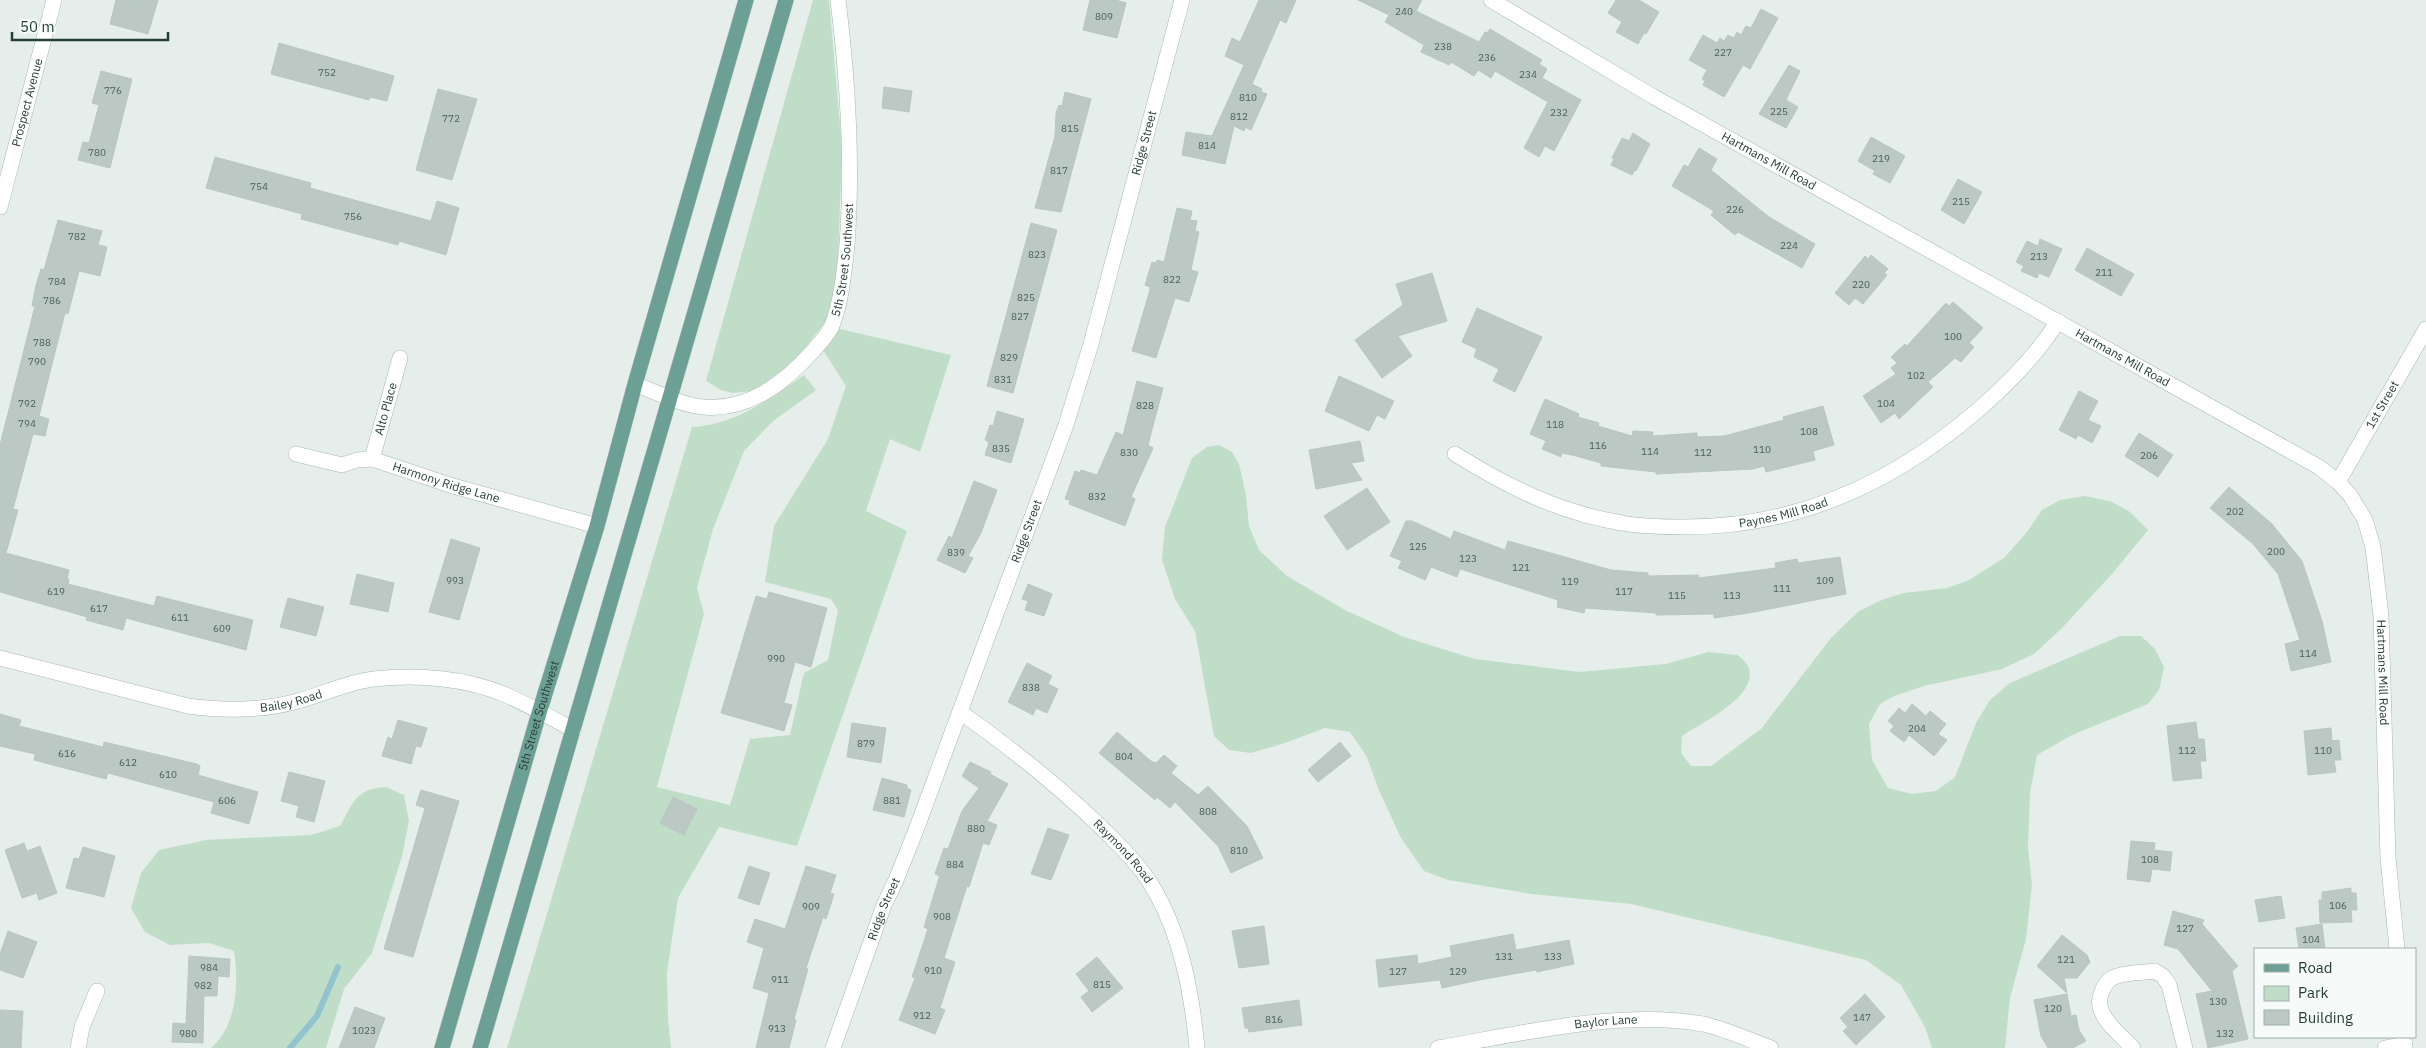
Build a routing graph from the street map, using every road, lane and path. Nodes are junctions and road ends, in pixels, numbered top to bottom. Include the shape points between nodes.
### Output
1 (54, 0) edge
2 (746, 0) edge
3 (786, 0) edge
4 (838, 0) edge
5 (1182, 0) edge
6 (1491, 0) edge
7 (0, 207) edge
8 (2058, 320) junction
9 (2426, 329) edge
10 (400, 358) dead end
11 (635, 384) junction
12 (670, 397) junction
13 (296, 454) dead end
14 (1456, 454) dead end
15 (372, 459) junction
16 (2338, 482) junction
17 (597, 526) junction
18 (0, 658) edge
19 (960, 712) junction
20 (539, 713) junction
21 (574, 730) junction
22 (2397, 948) edge
23 (97, 991) dead end
24 (2405, 1043) edge
25 (78, 1048) edge
26 (442, 1048) edge
27 (480, 1048) edge
28 (832, 1048) edge
29 (1196, 1048) edge
30 (1438, 1048) edge
31 (1771, 1048) edge
32 (2133, 1048) edge
33 (2185, 1048) edge
34 (2386, 1048) edge

1 - 7 street, Prospect Avenue
2 - 11 main road, 5th Street Southwest
3 - 12 main road
4 - 12 street, 5th Street Southwest via 846,87 850,203 843,288 832,326 784,381 758,396 721,408 700,407
5 - 19 street, Ridge Street via 1091,344 1066,425
6 - 8 street, Hartmans Mill Road via 1654,97
8 - 14 street, Paynes Mill Road via 2042,346 2001,390 1929,449 1895,472 1859,490 1784,516 1705,527 1623,524 1545,502 1504,484
8 - 16 street, Hartmans Mill Road via 2318,467
9 - 16 street, 1st Street
10 - 15 street, Alto Place
11 - 12 street, 5th Street Southwest
11 - 17 main road, 5th Street Southwest
12 - 21 main road
13 - 15 street, Harmony Ridge Lane via 342,465
15 - 17 street, Harmony Ridge Lane via 453,486
16 - 22 street, Hartmans Mill Road via 2365,520 2374,554 2381,626 2388,858
17 - 20 main road, 5th Street Southwest
18 - 20 street, Bailey Road via 188,706 216,710 286,704 339,686 408,676 450,680 488,689
19 - 28 street, Ridge Street via 916,830 880,914
19 - 29 street, Raymond Road via 1018,754 1131,856 1170,921 1181,954
20 - 21 street, Bailey Road
20 - 26 main road, 5th Street Southwest
21 - 27 main road
23 - 25 street via 82,1027
24 - 34 street
30 - 31 street, Baylor Lane via 1538,1031 1640,1020 1704,1024
32 - 33 street via 2106,1020 2099,998 2103,987 2112,979 2155,972 2163,976 2169,985

